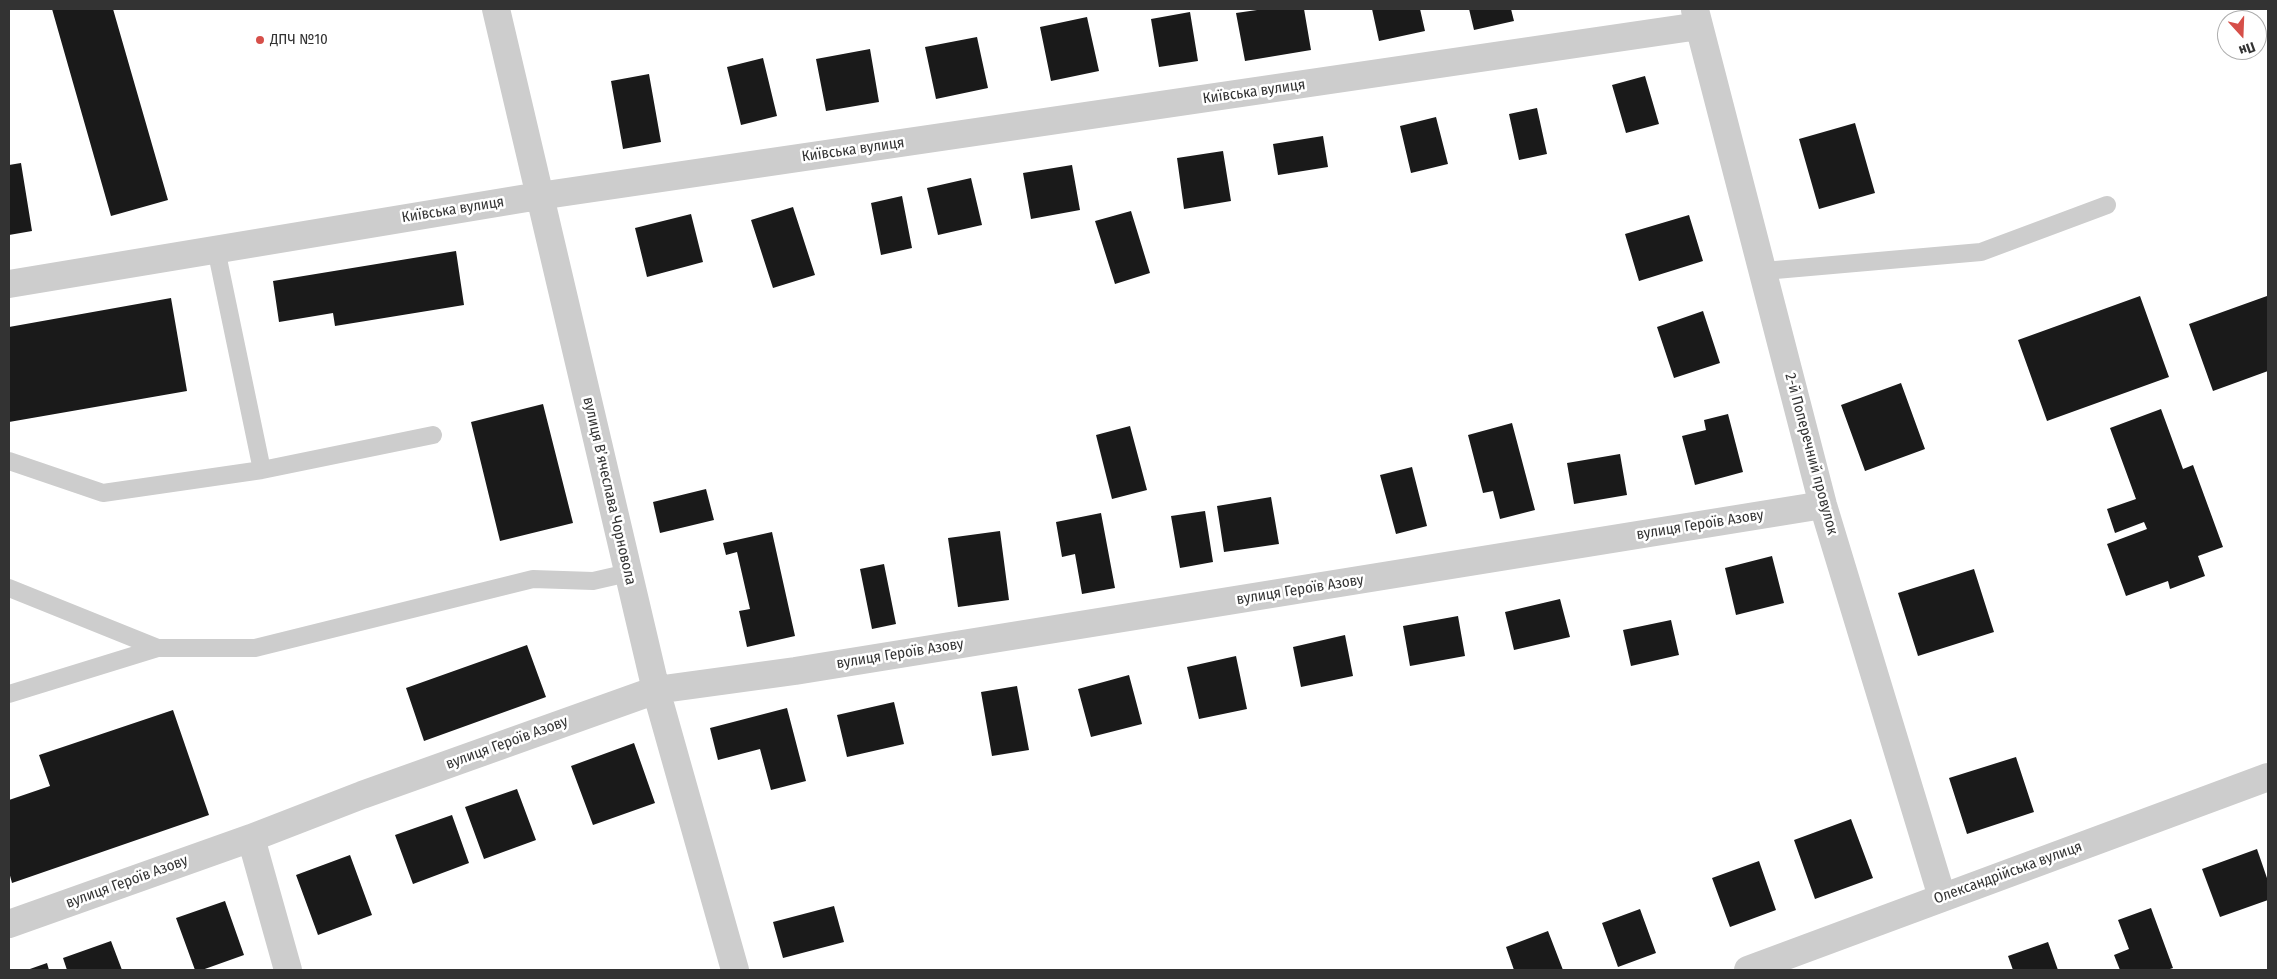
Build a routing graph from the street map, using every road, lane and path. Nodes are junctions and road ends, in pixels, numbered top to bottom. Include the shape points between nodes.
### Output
1 (496, 9) edge
2 (1697, 18) edge
3 (540, 196) junction
4 (2107, 205) dead end
5 (216, 249) junction
6 (1764, 271) junction
7 (9, 284) edge
8 (433, 435) dead end
9 (9, 461) edge
10 (262, 470) junction
11 (1823, 505) junction
12 (628, 573) junction
13 (9, 588) edge
14 (158, 648) junction
15 (656, 690) junction
16 (9, 694) edge
17 (2268, 777) edge
18 (251, 838) junction
19 (1942, 896) junction
20 (9, 924) edge
21 (288, 970) edge
22 (736, 970) edge
23 (1748, 970) edge

1 - 3 street, вулиця Вʼячеслава Чорновола
2 - 3 street, Київська вулиця
2 - 6 street, 2-й Поперечний провулок
3 - 5 street, Київська вулиця
3 - 12 street, вулиця Вʼячеслава Чорновола
4 - 6 lane via 1981,252
5 - 7 street, Київська вулиця
5 - 10 lane
6 - 11 street, 2-й Поперечний провулок
8 - 10 lane
9 - 10 lane via 103,493
11 - 15 street, вулиця Героїв Азову via 795,672
11 - 19 street, 2-й Поперечний провулок
12 - 14 lane via 592,581 533,579 255,648
12 - 15 street, вулиця Вʼячеслава Чорновола
13 - 14 lane
14 - 16 lane
15 - 18 street, вулиця Героїв Азову
15 - 22 street, вулиця Вʼячеслава Чорновола
17 - 19 street, Олександрійська вулиця
18 - 20 street, вулиця Героїв Азову
18 - 21 street
19 - 23 street, Олександрійська вулиця

